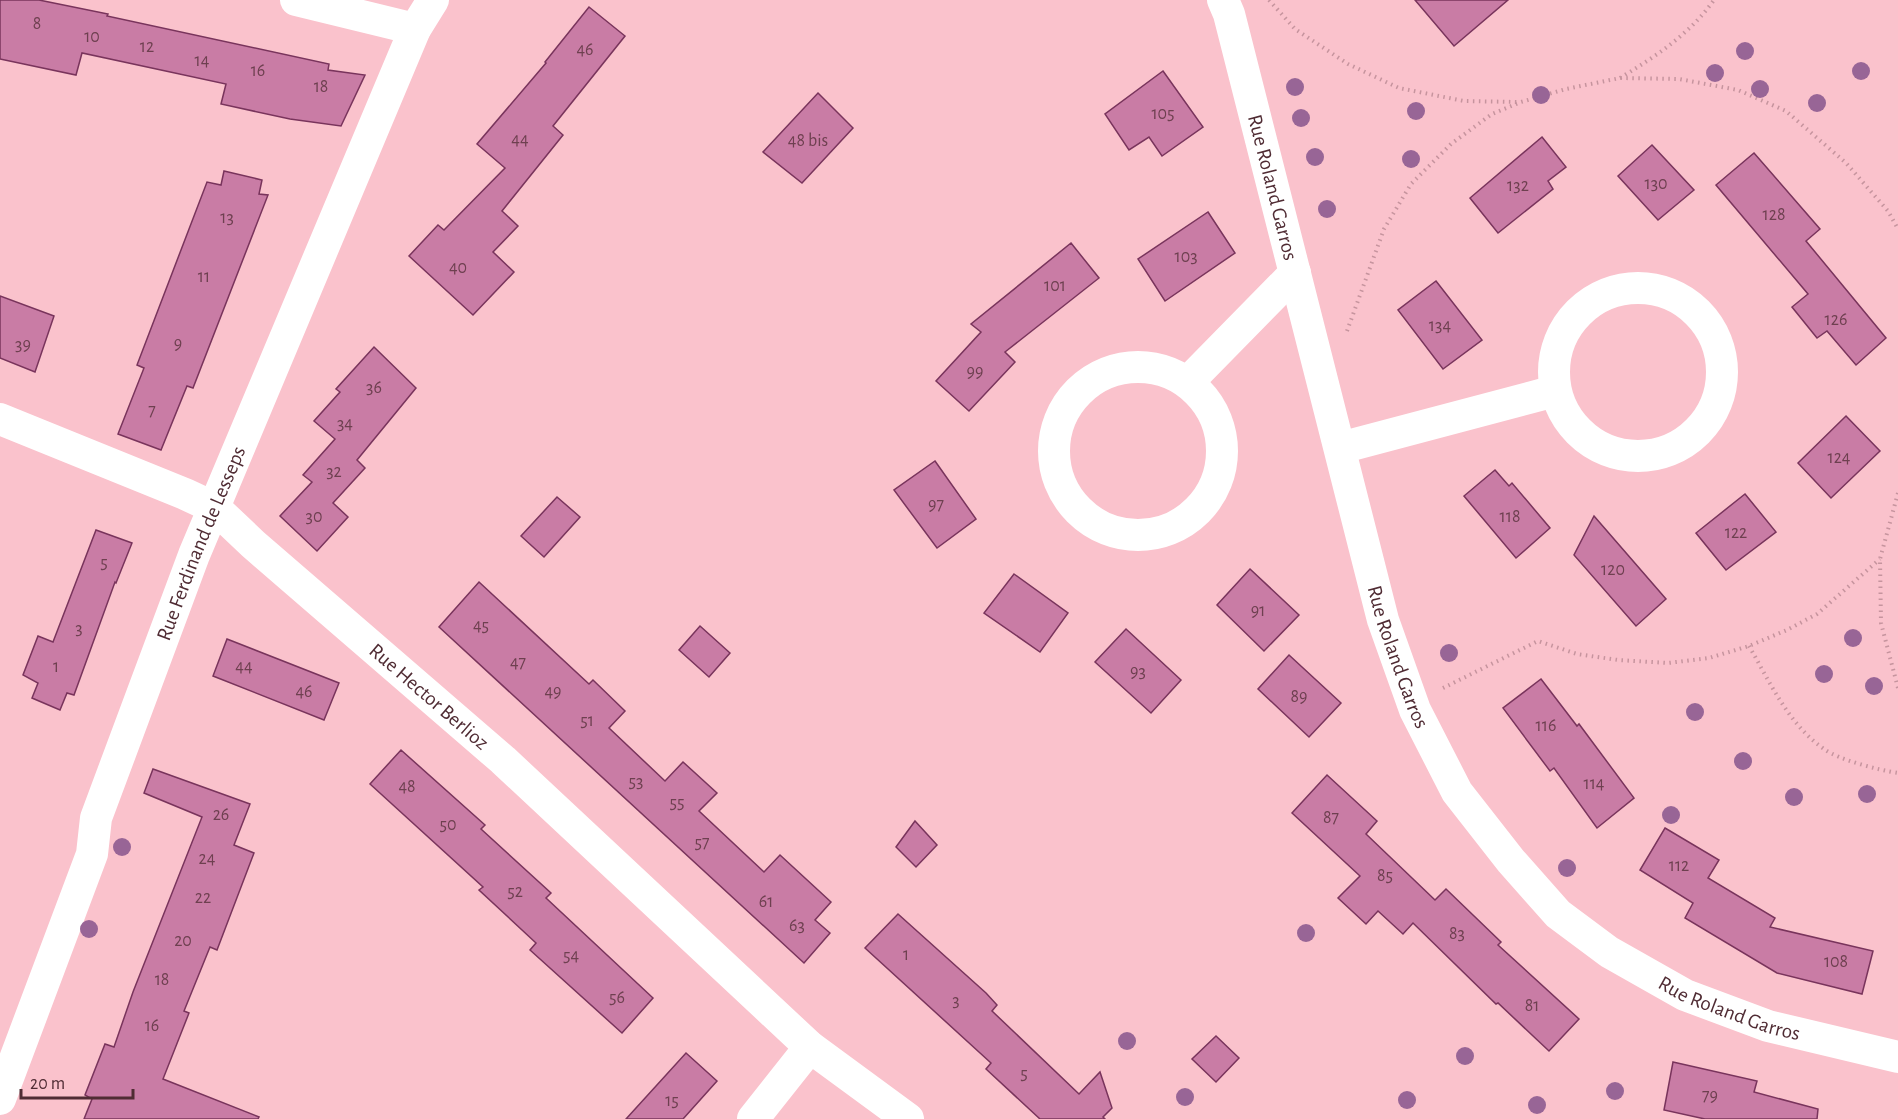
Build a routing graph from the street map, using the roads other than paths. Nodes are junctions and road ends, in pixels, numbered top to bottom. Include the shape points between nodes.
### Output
1 (296, 0) edge
2 (433, 0) edge
3 (1223, 0) edge
4 (415, 28) junction
5 (1295, 273) junction
6 (1188, 382) junction
7 (1555, 391) junction
8 (0, 419) edge
9 (1340, 448) junction
10 (215, 508) junction
11 (810, 1047) junction
12 (1898, 1057) edge
13 (0, 1099) edge
14 (753, 1119) edge
15 (908, 1119) edge

1 - 4 street
2 - 4 street, Rue Ferdinand de Lesseps
3 - 5 street, Rue Roland Garros
4 - 10 street, Rue Ferdinand de Lesseps
5 - 6 street
5 - 9 street, Rue Roland Garros
6 - 6 street via 1160,369 1136,366 1112,370 1088,382 1070,400 1056,430 1054,462 1063,490 1080,513 1104,528 1136,536 1163,532 1187,520 1203,505 1217,482 1223,452 1220,429 1207,401
7 - 7 street via 1563,412 1580,434 1604,449 1635,456 1662,453 1687,441 1703,426 1717,402 1723,373 1720,350 1707,322 1687,303 1660,290 1635,287 1611,291 1588,304 1565,329 1554,362
7 - 9 street
8 - 10 street, Rue Hector Berlioz
9 - 12 street, Rue Roland Garros via 1383,620 1413,702 1457,792 1510,861 1558,914 1601,946 1685,995 1768,1026
10 - 11 street, Rue Hector Berlioz via 503,760
10 - 13 street, Rue Ferdinand de Lesseps via 96,818 92,854
11 - 14 street
11 - 15 street, Rue Hector Berlioz

